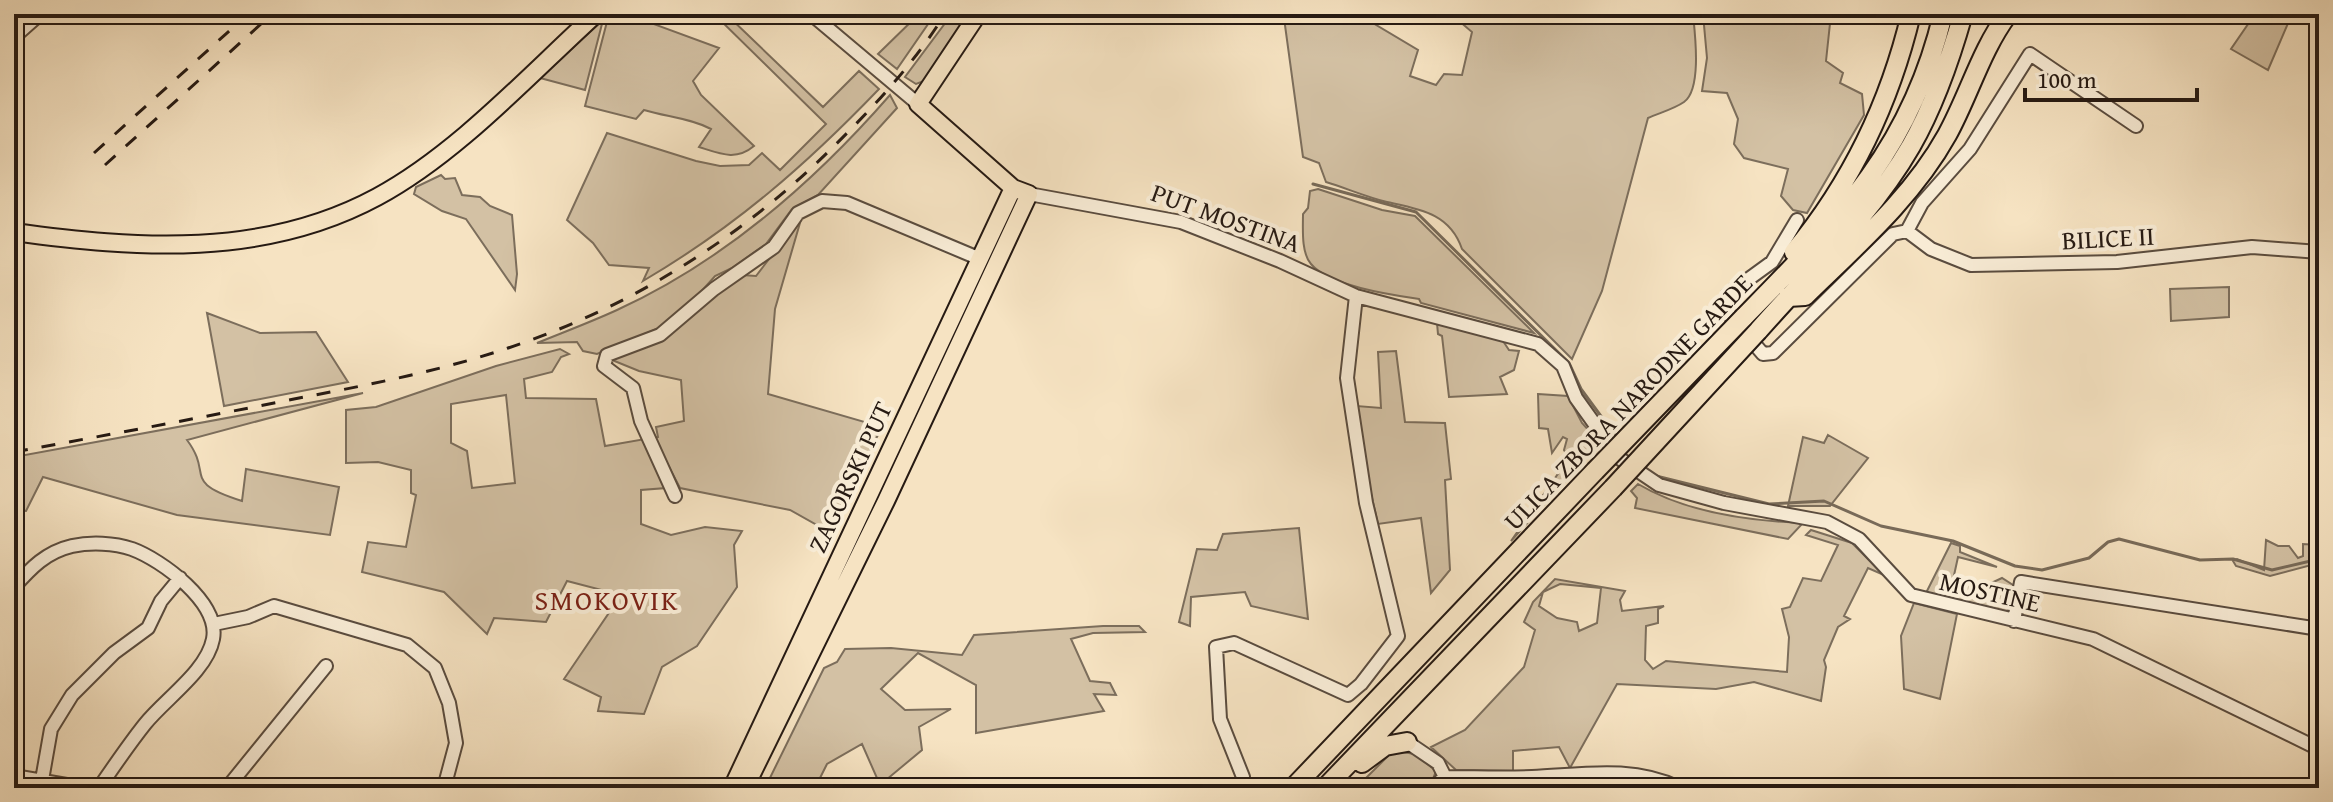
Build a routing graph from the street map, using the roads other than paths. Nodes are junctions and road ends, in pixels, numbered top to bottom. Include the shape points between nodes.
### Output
1 (40, 14) edge
2 (596, 14) edge
3 (811, 14) edge
4 (978, 14) edge
5 (1911, 14) edge
6 (1943, 14) edge
7 (1963, 14) edge
8 (2008, 14) edge
9 (14, 37) edge
10 (918, 104) junction
11 (2136, 126) dead end
12 (1021, 191) junction
13 (1915, 197) junction
14 (1797, 220) dead end
15 (1907, 231) junction
16 (14, 232) edge
17 (2319, 252) edge
18 (978, 258) junction
19 (1356, 296) junction
20 (1788, 297) junction
21 (1751, 324) junction
22 (1619, 458) joint
23 (675, 496) dead end
24 (180, 578) junction
25 (14, 587) edge
26 (2014, 621) junction
27 (214, 624) junction
28 (2319, 629) edge
29 (326, 666) dead end
30 (1407, 742) joint
31 (2319, 749) edge
32 (1341, 773) junction
33 (14, 776) edge
34 (1243, 777) dead end
35 (1445, 777) junction
36 (42, 780) junction
37 (84, 788) edge
38 (99, 788) edge
39 (227, 788) edge
40 (444, 788) edge
41 (732, 788) edge
42 (745, 788) edge
43 (1293, 788) edge
44 (1325, 788) edge
45 (1432, 788) edge
46 (1679, 788) edge

1 - 9 street
2 - 16 main road via 444,151 377,197 304,227 240,242 175,245 84,242
3 - 10 street
4 - 10 main road
5 - 21 highway via 1893,81 1866,144 1815,225 1760,288
6 - 21 highway, ULICA ZBORA NARODNE GARDE via 1915,99 1869,181
7 - 20 highway, ULICA ZBORA NARODNE GARDE via 1948,66 1911,146 1888,181
8 - 13 highway
10 - 12 main road
11 - 13 street via 2030,54 1970,149
12 - 18 main road, ZAGORSKI PUT
12 - 19 street, PUT MOSTINA via 1181,222
12 - 42 main road, ZAGORSKI PUT via 886,501
13 - 15 street
13 - 20 highway via 1805,296
14 - 15 street via 1772,262 1728,294 1726,311 1763,354 1773,353 1893,234
15 - 17 street, BILICE II via 1931,249 1971,265 2117,262 2252,247
18 - 23 street via 847,203 822,201 798,213 774,247 660,335 607,355 604,366 633,388 641,421
18 - 41 main road, ZAGORSKI PUT
19 - 22 street, PUT MOSTINA via 1538,344 1563,366 1576,398
19 - 34 street via 1347,378 1366,503 1398,636 1361,684 1345,694 1234,643 1216,647 1220,719
20 - 21 highway, ULICA ZBORA NARODNE GARDE
21 - 32 highway, ULICA ZBORA NARODNE GARDE, bridge via 1613,488
21 - 43 highway, ULICA ZBORA NARODNE GARDE, bridge via 1595,471
22 - 26 street, MOSTINE via 1659,485 1827,522 1859,539 1911,595
24 - 25 street via 132,549 106,543 71,546 39,559
24 - 27 street
24 - 36 street via 148,628 72,695 51,729
26 - 28 street via 2021,582
26 - 31 street, MOSTINE via 2093,639
27 - 38 street via 213,641 199,665 147,722
27 - 40 street via 274,606 407,645 435,668 449,703 456,743
29 - 39 street
30 - 32 highway via 1385,746
30 - 35 street via 1438,763
32 - 44 highway, ULICA ZBORA NARODNE GARDE
33 - 36 street
35 - 45 street
35 - 46 street via 1586,772 1631,775
36 - 37 street

